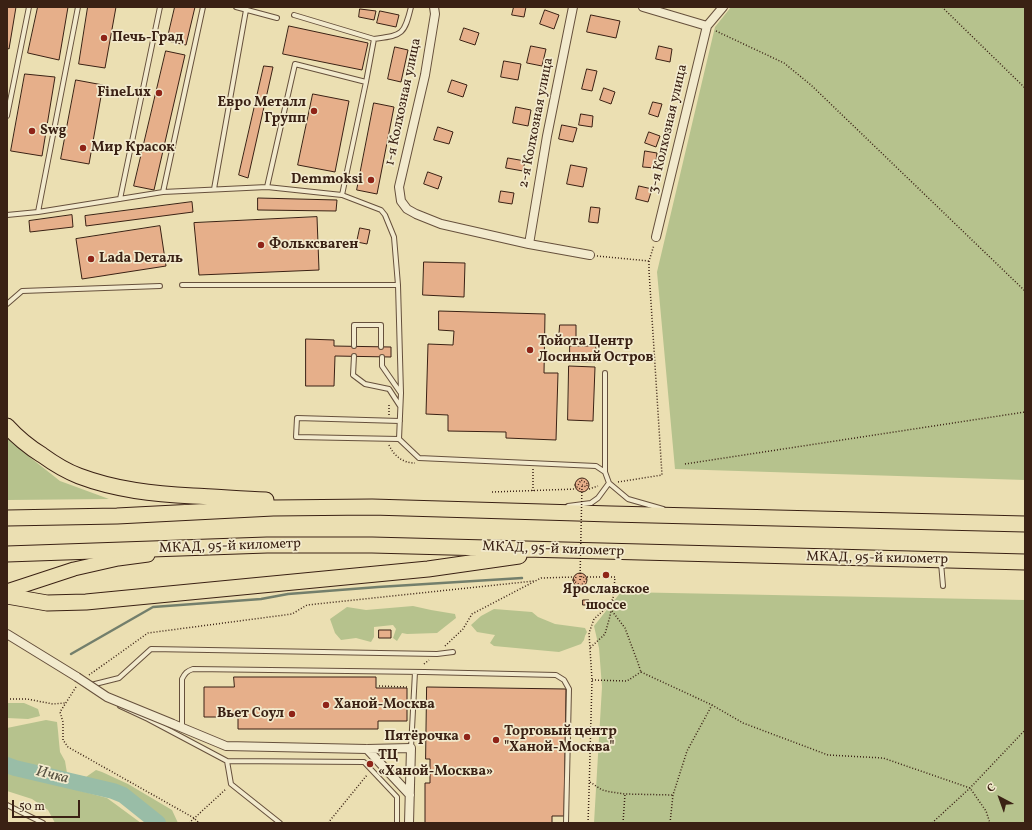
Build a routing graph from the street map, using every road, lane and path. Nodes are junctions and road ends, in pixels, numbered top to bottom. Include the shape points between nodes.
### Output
1 (29, 7) edge
2 (78, 7) edge
3 (160, 7) edge
4 (203, 7) edge
5 (236, 7) edge
6 (411, 7) edge
7 (434, 7) edge
8 (573, 7) edge
9 (643, 7) edge
10 (723, 7) edge
11 (942, 7) edge
12 (246, 10) junction
13 (294, 15) dead end
14 (278, 18) dead end
15 (707, 26) junction
16 (716, 31) dead end
17 (374, 39) junction
18 (366, 82) junction
19 (1025, 88) edge
20 (7, 116) edge
21 (267, 186) junction
22 (214, 189) junction
23 (163, 192) junction
24 (342, 194) junction
25 (120, 199) junction
26 (38, 212) junction
27 (7, 216) edge
28 (656, 237) joint
29 (529, 244) junction
30 (590, 255) joint
31 (649, 261) junction
32 (182, 285) dead end
33 (398, 285) junction
34 (160, 286) dead end
35 (1025, 291) edge
36 (7, 304) edge
37 (354, 346) dead end
38 (381, 347) dead end
39 (354, 356) dead end
40 (382, 357) dead end
41 (605, 374) dead end
42 (401, 393) junction
43 (400, 406) junction
44 (1025, 412) edge
45 (400, 421) junction
46 (7, 426) edge
47 (399, 440) junction
48 (685, 464) dead end
49 (533, 467) dead end
50 (605, 472) junction
51 (609, 483) junction
52 (576, 489) dead end
53 (580, 489) dead end
54 (589, 489) dead end
55 (533, 491) junction
56 (492, 492) dead end
57 (372, 507) junction
58 (551, 507) dead end
59 (559, 507) dead end
60 (520, 511) junction
61 (707, 516) junction
62 (7, 518) edge
63 (1025, 524) edge
64 (193, 548) junction
65 (562, 550) junction
66 (7, 554) edge
67 (940, 560) junction
68 (1025, 562) edge
69 (573, 577) dead end
70 (576, 577) dead end
71 (586, 577) dead end
72 (534, 582) junction
73 (943, 586) dead end
74 (7, 591) edge
75 (7, 596) edge
76 (613, 599) junction
77 (611, 610) junction
78 (7, 634) edge
79 (7, 638) edge
80 (590, 648) junction
81 (453, 652) dead end
82 (437, 654) junction
83 (424, 664) dead end
84 (414, 672) junction
85 (641, 672) junction
86 (592, 680) junction
87 (79, 682) junction
88 (84, 686) junction
89 (379, 686) dead end
90 (414, 687) junction
91 (7, 699) edge
92 (65, 703) junction
93 (712, 705) junction
94 (182, 728) junction
95 (1025, 730) edge
96 (411, 748) junction
97 (366, 749) junction
98 (227, 761) junction
99 (371, 770) junction
100 (590, 782) junction
101 (231, 784) junction
102 (970, 788) junction
103 (625, 794) junction
104 (410, 795) junction
105 (673, 795) junction
106 (7, 805) edge
107 (194, 818) junction
108 (43, 823) edge
109 (189, 823) edge
110 (199, 823) edge
111 (280, 823) edge
112 (328, 823) edge
113 (397, 823) edge
114 (409, 823) edge
115 (566, 823) edge
116 (588, 823) edge
117 (623, 823) edge
118 (670, 823) edge
119 (932, 823) edge
120 (990, 823) edge

1 - 20 lane
2 - 26 lane
3 - 25 lane
4 - 23 lane
5 - 12 lane
6 - 17 lane via 401,33
7 - 29 street, 1-я Колхозная улица via 425,75 399,187 402,202 407,209 441,224
8 - 29 street, 2-я Колхозная улица via 547,136
9 - 15 street
10 - 15 street
11 - 19 path
12 - 14 lane
12 - 22 lane
13 - 17 lane
15 - 28 street, 3-я Колхозная улица
16 - 35 path via 784,63 811,85
17 - 18 lane
18 - 21 lane via 295,64
18 - 24 lane
21 - 22 lane
21 - 24 lane
22 - 23 lane
23 - 25 lane
24 - 33 lane via 385,214 394,237
25 - 26 lane
26 - 27 lane
28 - 31 path
29 - 30 street
30 - 31 path
31 - 51 path via 662,475
32 - 33 lane
33 - 42 lane
34 - 36 lane via 22,291
37 - 38 lane via 354,325 381,325
39 - 43 lane via 354,375 364,384 389,389
40 - 42 lane via 382,366
41 - 50 lane
42 - 43 lane
43 - 45 lane
44 - 48 path
45 - 47 lane
45 - 47 lane via 297,418 296,437
46 - 57 highway via 55,464 77,476 103,485 164,494
47 - 50 lane via 419,458 596,466
49 - 55 path
50 - 51 lane
51 - 54 path
51 - 59 lane via 591,503
51 - 61 lane via 628,499 678,512
52 - 55 path
53 - 70 path, bridge via 577,487 581,480 588,484 586,487 582,485 580,580 582,576 586,579 581,586 574,581
55 - 56 path
57 - 60 highway
57 - 62 highway
58 - 60 lane
60 - 61 highway
61 - 63 highway
64 - 65 highway, МКАД, 95-й километр via 372,545
64 - 66 highway, МКАД, 95-й километр
64 - 74 main road via 118,559 74,569
65 - 67 highway, МКАД, 95-й километр
65 - 75 highway via 428,569 86,602 47,603
67 - 68 highway, МКАД, 95-й километр
67 - 73 lane
69 - 72 path via 541,578
71 - 76 path via 615,577
72 - 82 path via 472,614 463,628
72 - 87 path via 307,605 292,614 148,633
76 - 77 path
76 - 80 path via 594,618 589,633
77 - 80 path via 605,634
77 - 85 path via 625,628
78 - 94 street, bridge via 107,697
79 - 87 lane
80 - 86 path
81 - 82 lane
82 - 83 path
82 - 88 lane via 151,649 119,678
84 - 90 lane
84 - 94 lane via 193,669 187,671 182,679
84 - 115 lane via 556,675 564,680 568,689
85 - 86 path via 627,681
85 - 93 path
86 - 100 path
87 - 88 lane
87 - 92 path
88 - 98 lane via 106,701 148,719
89 - 90 path
90 - 96 lane
91 - 92 path
92 - 107 path via 60,712 64,722 63,740 68,747
93 - 102 path via 743,723 828,755 883,758
93 - 105 path via 687,751
94 - 97 street via 226,746
95 - 102 path
96 - 97 street
96 - 104 street
97 - 104 street
98 - 99 lane via 364,762
98 - 101 lane
99 - 112 path
99 - 113 lane via 397,797
100 - 103 path via 602,790
100 - 116 path
101 - 107 path
101 - 111 lane
102 - 119 path
102 - 120 path via 986,811
103 - 105 path
103 - 117 path
104 - 114 street
105 - 118 path
106 - 108 lane
107 - 109 path
107 - 110 path

